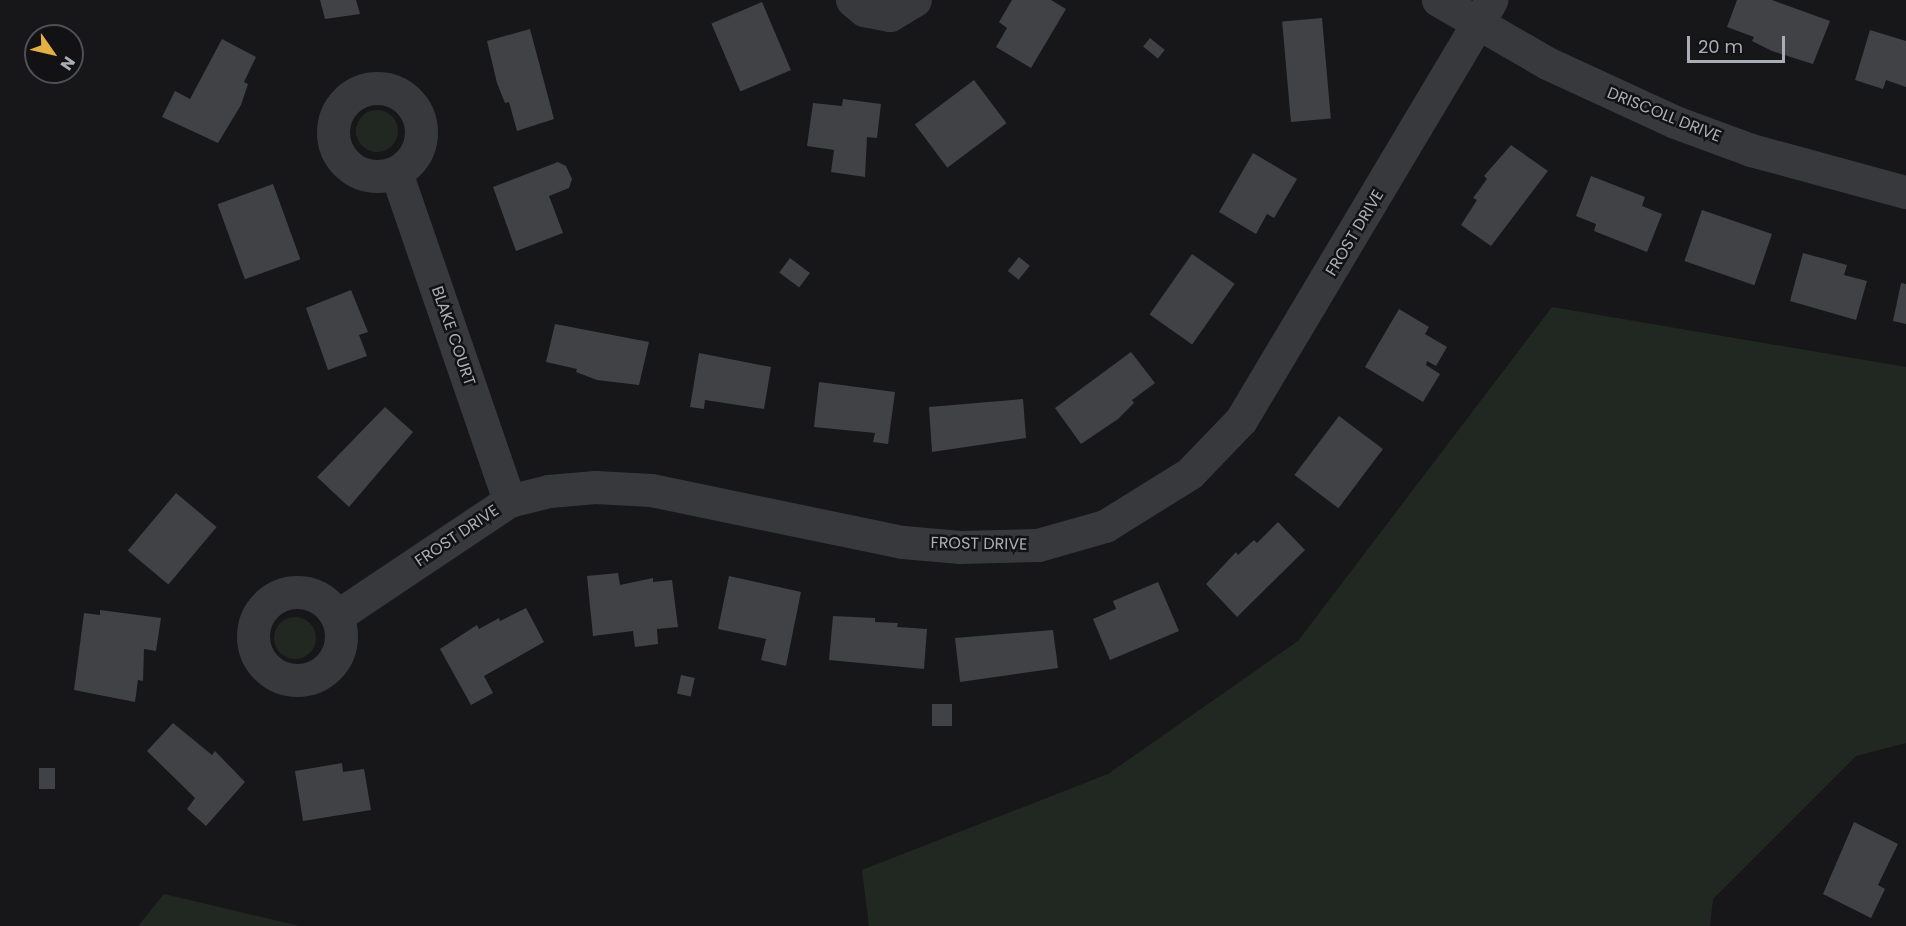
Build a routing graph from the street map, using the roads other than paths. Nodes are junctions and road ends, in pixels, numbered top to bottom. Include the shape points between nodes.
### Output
1 (852, 0) edge
2 (915, 0) edge
3 (1438, 0) edge
4 (1485, 13) edge
5 (396, 172) dead end
6 (1906, 192) edge
7 (509, 501) junction
8 (337, 616) dead end

1 - 2 street via 864,10 890,15
3 - 4 street, DRISCOLL DRIVE
4 - 6 street, DRISCOLL DRIVE via 1546,63 1675,122 1751,150
4 - 7 street, FROST DRIVE via 1225,442 1190,473 1105,526 1038,545 960,547 903,542 651,490 595,487
5 - 7 street, BLAKE COURT
7 - 8 street, FROST DRIVE

